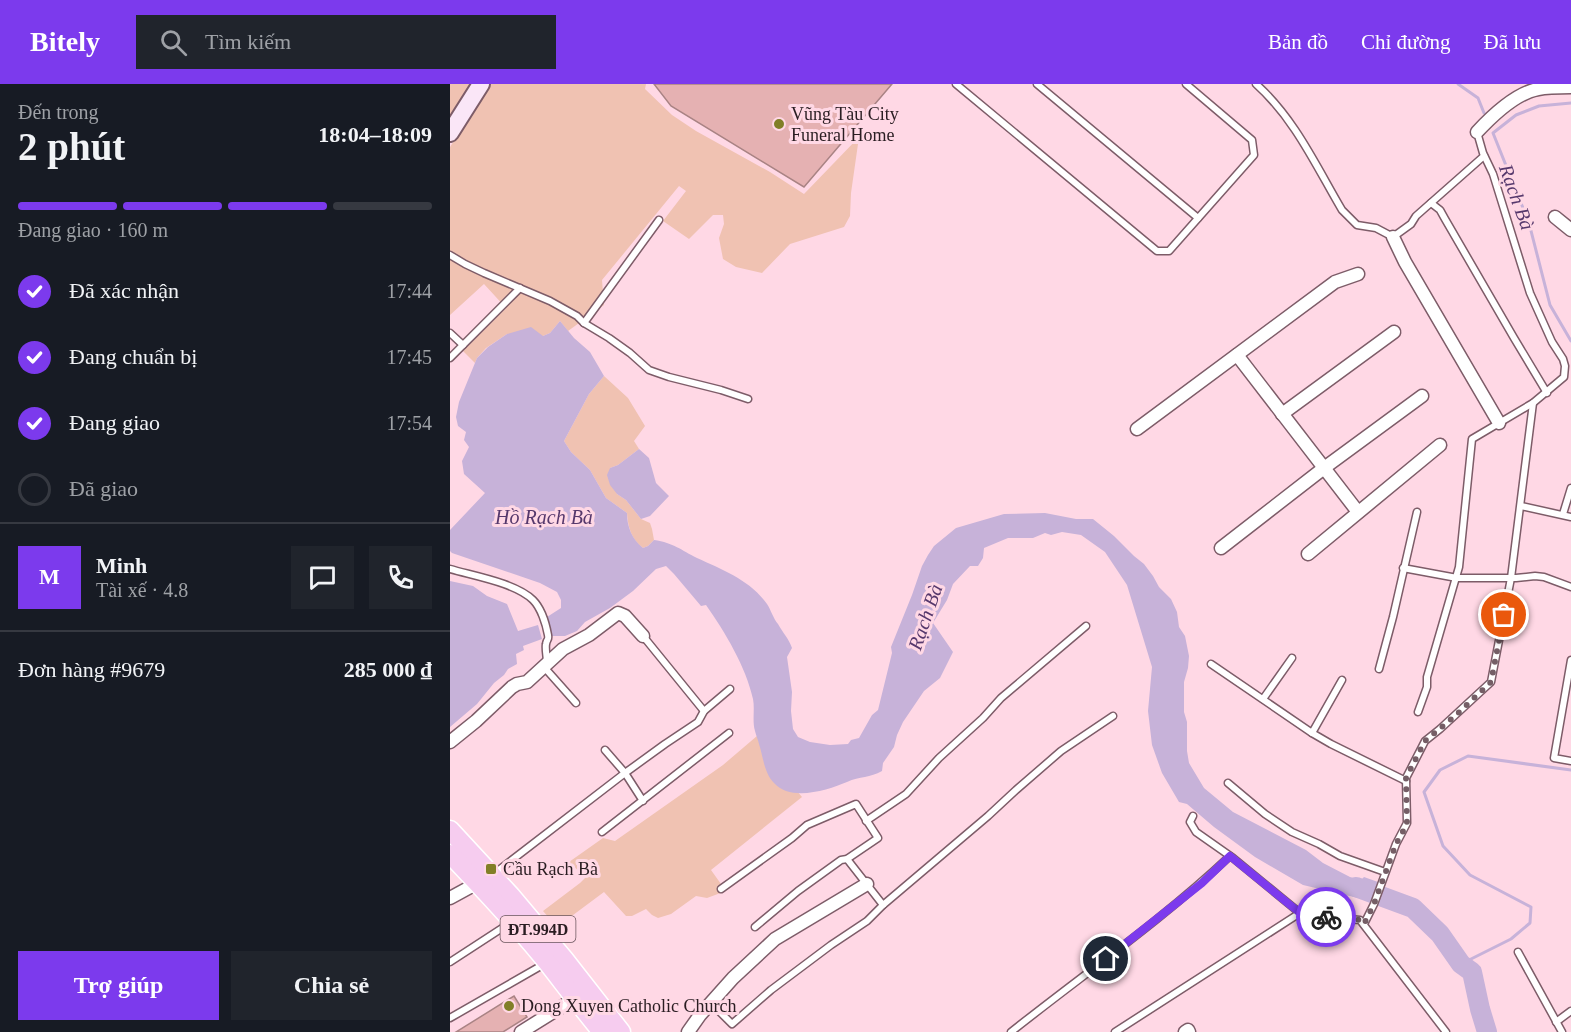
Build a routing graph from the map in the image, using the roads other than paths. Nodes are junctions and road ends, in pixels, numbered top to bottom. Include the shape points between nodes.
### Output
1 (481, 84) edge
2 (956, 84) edge
3 (1037, 84) edge
4 (1186, 84) edge
5 (1256, 84) edge
6 (1571, 87) edge
7 (1477, 132) joint
8 (450, 133) edge
9 (1484, 156) junction
10 (1431, 203) junction
11 (1198, 218) junction
12 (1555, 218) dead end
13 (659, 220) dead end
14 (1571, 230) edge
15 (1393, 237) junction
16 (451, 258) edge
17 (1358, 274) dead end
18 (520, 288) junction
19 (584, 323) junction
20 (1394, 332) dead end
21 (450, 333) edge
22 (463, 345) junction
23 (1237, 356) junction
24 (450, 358) edge
25 (1547, 393) junction
26 (1422, 396) dead end
27 (748, 399) dead end
28 (1533, 403) junction
29 (1282, 414) junction
30 (1499, 423) junction
31 (1137, 429) dead end
32 (1440, 445) dead end
33 (1324, 468) junction
34 (1571, 488) edge
35 (1521, 506) junction
36 (1358, 512) junction
37 (1417, 512) dead end
38 (1563, 514) junction
39 (1571, 517) edge
40 (1221, 548) dead end
41 (1308, 554) dead end
42 (1403, 568) junction
43 (450, 569) edge
44 (1457, 578) junction
45 (1511, 578) junction
46 (1571, 587) edge
47 (1086, 626) dead end
48 (643, 636) joint
49 (1292, 658) dead end
50 (1571, 660) edge
51 (1211, 664) dead end
52 (546, 665) junction
53 (1379, 669) dead end
54 (1342, 680) dead end
55 (730, 689) dead end
56 (1263, 699) junction
57 (576, 703) dead end
58 (704, 711) junction
59 (1418, 712) dead end
60 (1113, 716) dead end
61 (729, 733) dead end
62 (1312, 733) junction
63 (450, 742) edge
64 (605, 750) dead end
65 (1571, 761) edge
66 (625, 773) junction
67 (1406, 781) junction
68 (1228, 783) dead end
69 (643, 801) junction
70 (1193, 816) dead end
71 (866, 821) junction
72 (450, 830) edge
73 (602, 832) dead end
74 (450, 854) edge
75 (1230, 856) junction
76 (847, 859) junction
77 (1385, 872) junction
78 (484, 879) junction
79 (867, 884) junction
80 (721, 889) dead end
81 (450, 898) edge
82 (883, 905) junction
83 (1300, 913) junction
84 (513, 921) junction
85 (1364, 924) junction
86 (754, 927) dead end
87 (1518, 952) dead end
88 (450, 962) edge
89 (547, 962) junction
90 (566, 974) junction
91 (574, 999) junction
92 (711, 1003) junction
93 (1571, 1011) edge
94 (450, 1018) edge
95 (1556, 1022) junction
96 (521, 1032) edge
97 (602, 1032) edge
98 (621, 1032) edge
99 (688, 1032) edge
100 (1011, 1032) edge
101 (1114, 1032) edge
102 (1446, 1032) edge
103 (1562, 1032) edge

1 - 8 street
2 - 11 lane via 1157,251 1169,250
3 - 11 lane
4 - 11 lane via 1252,140 1254,155
5 - 15 lane via 1284,112 1350,219
6 - 7 street via 1536,89 1491,116
7 - 9 lane
9 - 10 lane
9 - 25 lane via 1530,293 1565,366 1564,377
10 - 15 lane
10 - 25 lane via 1440,210
12 - 14 street
13 - 19 lane
15 - 30 street
16 - 18 lane
17 - 23 street via 1335,282
18 - 19 lane
18 - 22 lane
19 - 27 lane via 649,370
20 - 29 street
21 - 22 lane
22 - 24 lane
23 - 29 street
23 - 31 street
25 - 28 lane
26 - 33 street
28 - 30 lane
28 - 35 lane
29 - 33 street
30 - 44 lane via 1472,439
32 - 36 street
33 - 36 street
33 - 40 street
34 - 38 lane
35 - 38 lane
35 - 45 lane
36 - 41 street
37 - 42 lane
38 - 39 lane
42 - 44 lane
42 - 53 lane
43 - 52 lane via 493,581 536,602 549,637 545,645
44 - 45 lane
44 - 59 lane
45 - 46 lane via 1544,577
45 - 67 lane via 1491,682 1425,741
47 - 71 lane via 1001,698 906,794
48 - 52 street via 625,615 618,613 562,649
48 - 58 lane
49 - 56 lane
50 - 65 lane via 1554,758
51 - 56 lane
52 - 57 lane
52 - 63 street via 527,682 512,687
54 - 62 lane
55 - 58 lane
56 - 62 lane
58 - 66 lane via 698,722
60 - 82 lane via 1062,751
61 - 69 lane
62 - 67 lane
64 - 66 lane
66 - 69 lane
66 - 78 lane
67 - 77 lane via 1407,824
68 - 77 lane via 1292,832 1340,856
69 - 73 lane
70 - 75 lane via 1190,822 1196,832
71 - 76 lane via 878,838
71 - 80 lane via 856,804 817,819
72 - 78 main road, ĐT.994D
74 - 78 main road, ĐT.994D
75 - 83 lane
75 - 100 lane via 1202,883
76 - 79 lane
76 - 86 lane via 798,891
77 - 85 lane
78 - 81 street
78 - 84 main road, ĐT.994D
78 - 90 main road, ĐT.994D
79 - 82 lane
79 - 92 street via 775,939
82 - 92 lane via 732,1023
83 - 85 lane via 1360,920
83 - 101 lane
84 - 88 lane
84 - 89 main road, ĐT.994D
85 - 102 lane
87 - 95 lane
89 - 90 main road, ĐT.994D
89 - 94 lane
90 - 91 main road, ĐT.994D
90 - 98 main road, ĐT.994D
91 - 96 street
91 - 97 main road, ĐT.994D
92 - 99 street
93 - 95 lane
95 - 103 lane

